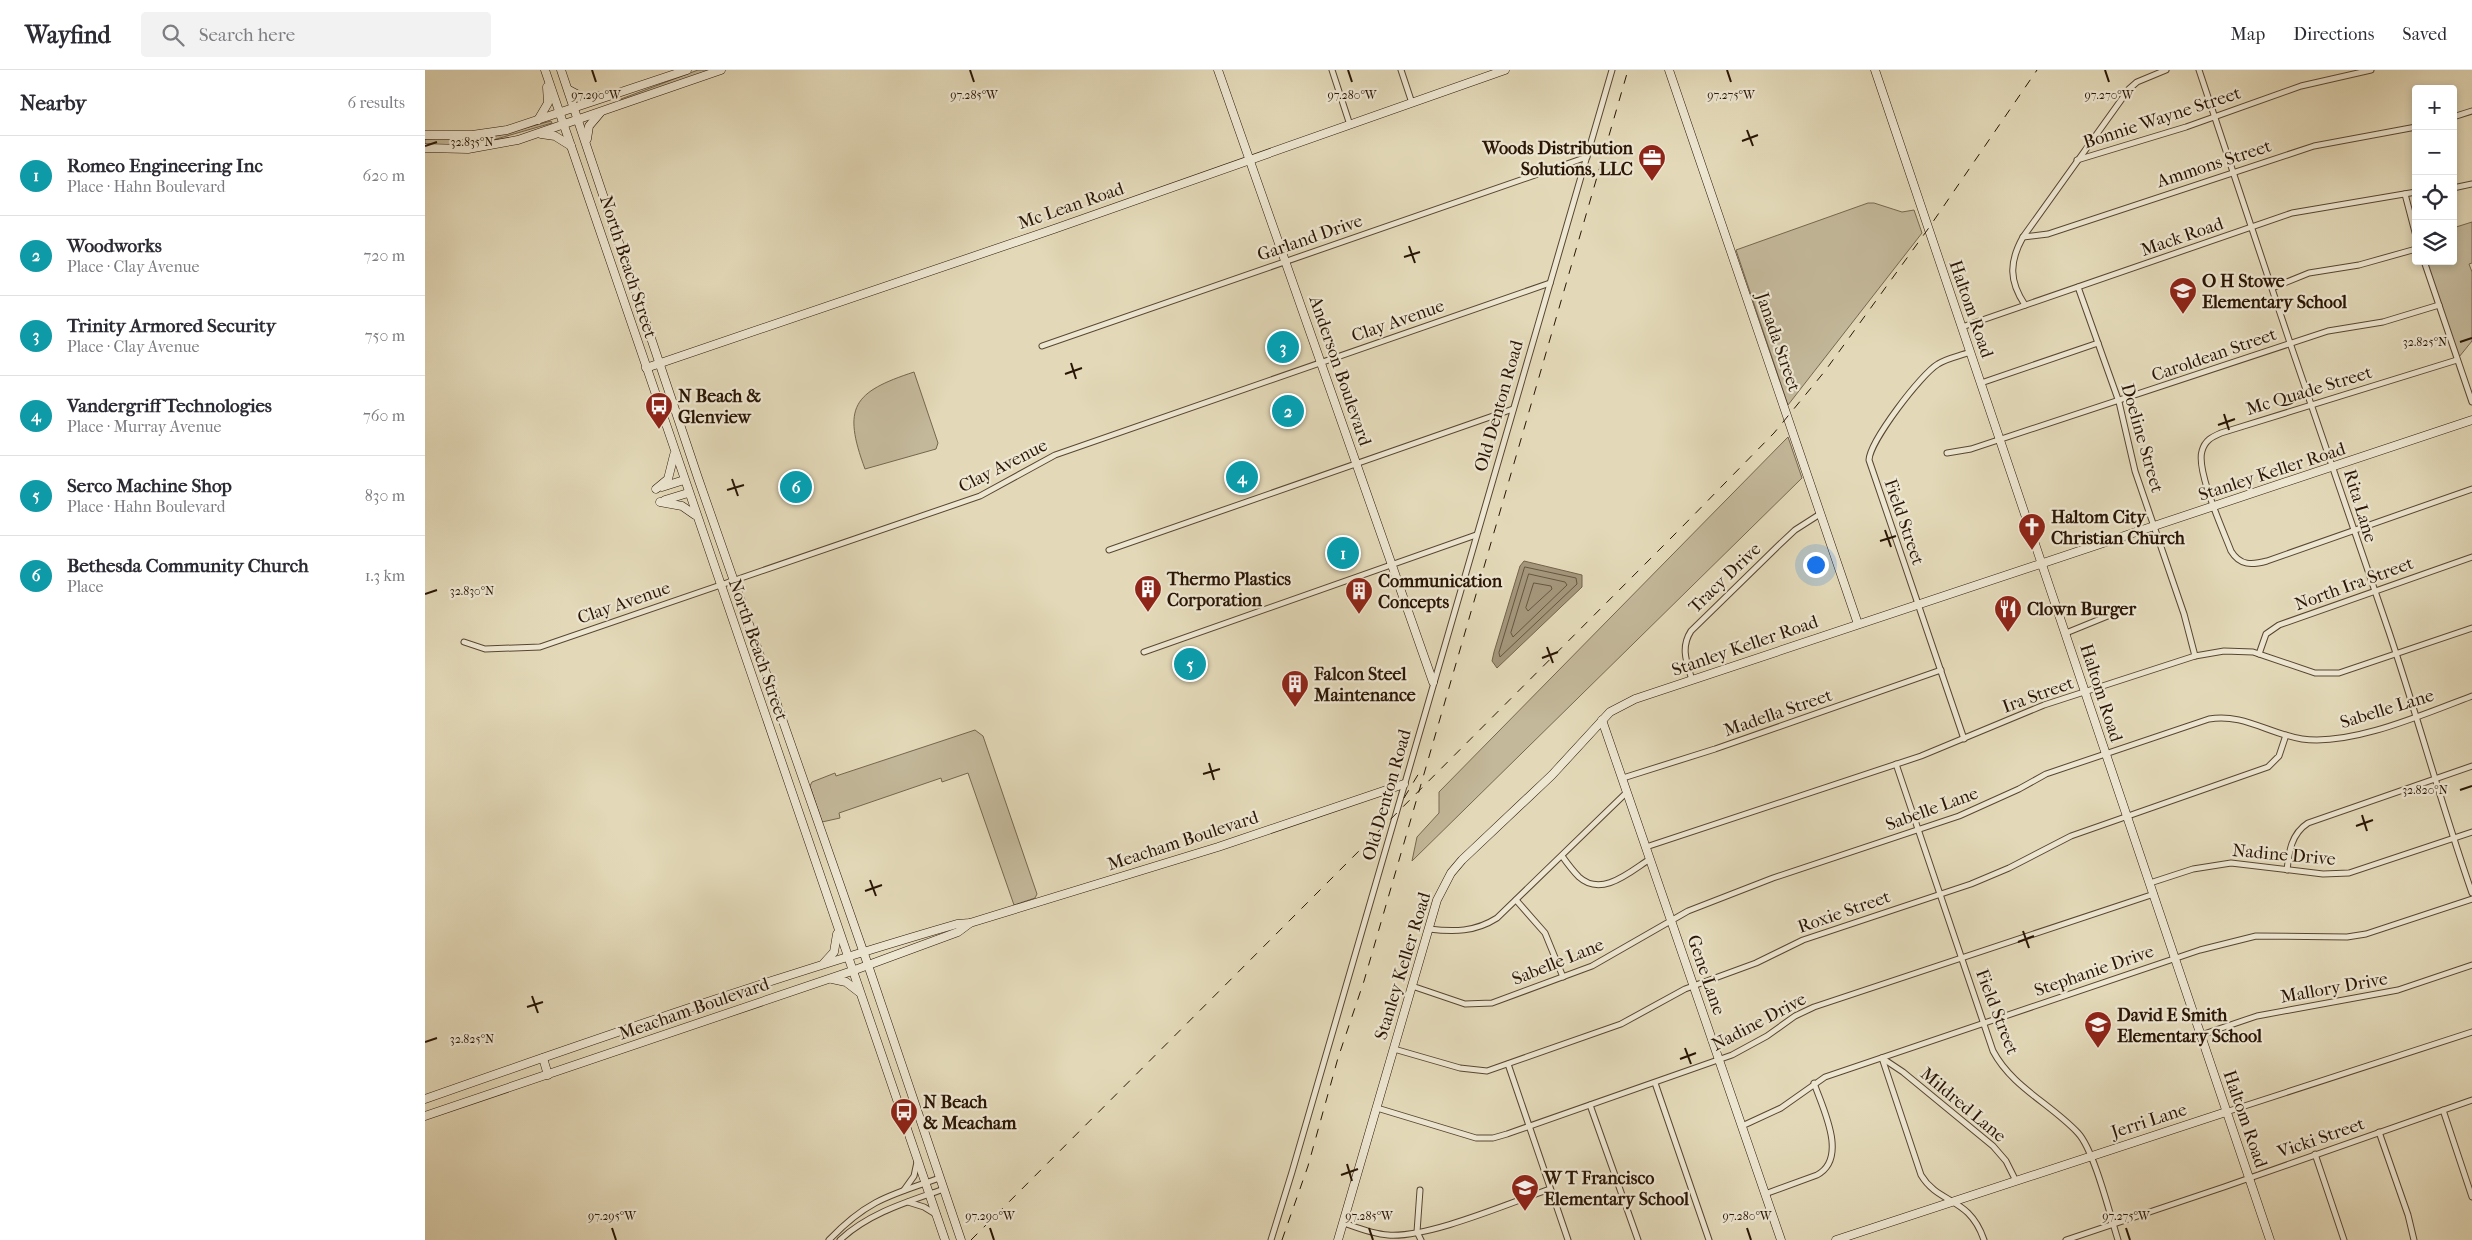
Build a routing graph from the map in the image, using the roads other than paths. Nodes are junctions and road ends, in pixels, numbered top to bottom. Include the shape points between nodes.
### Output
1 (545, 70) edge
2 (561, 70) edge
3 (687, 70) edge
4 (721, 70) edge
5 (1218, 70) edge
6 (1332, 70) edge
7 (1401, 70) edge
8 (1505, 70) edge
9 (1612, 70) edge
10 (1669, 70) edge
11 (1875, 70) edge
12 (2166, 70) edge
13 (2199, 70) edge
14 (2371, 70) edge
15 (569, 90) junction
16 (606, 97) junction
17 (1413, 103) junction
18 (575, 108) junction
19 (2472, 111) edge
20 (602, 112) junction
21 (560, 113) junction
22 (2457, 116) edge
23 (2215, 117) junction
24 (538, 120) junction
25 (579, 120) junction
26 (564, 125) junction
27 (1351, 125) junction
28 (2412, 128) edge
29 (534, 134) junction
30 (425, 135) edge
31 (586, 144) junction
32 (572, 147) junction
33 (425, 148) edge
34 (1587, 157) junction
35 (1250, 159) junction
36 (2077, 160) junction
37 (2233, 172) junction
38 (2472, 184) edge
39 (2457, 187) edge
40 (2412, 193) edge
41 (2405, 194) junction
42 (2412, 221) edge
43 (2252, 228) junction
44 (2023, 237) junction
45 (2412, 250) edge
46 (1286, 261) junction
47 (2425, 265) edge
48 (1550, 283) junction
49 (2078, 286) junction
50 (2272, 288) junction
51 (2025, 305) junction
52 (2439, 305) junction
53 (1961, 327) junction
54 (2098, 343) junction
55 (2291, 344) junction
56 (1042, 346) dead end
57 (1970, 352) junction
58 (2457, 360) junction
59 (1321, 362) junction
60 (661, 363) junction
61 (646, 368) junction
62 (1981, 383) junction
63 (2119, 402) junction
64 (2472, 402) edge
65 (2311, 404) junction
66 (1513, 409) junction
67 (2472, 420) edge
68 (2001, 440) junction
69 (1947, 453) dead end
70 (675, 454) junction
71 (1356, 463) junction
72 (2333, 467) junction
73 (684, 480) junction
74 (2472, 489) edge
75 (688, 493) junction
76 (2214, 507) junction
77 (1819, 514) junction
78 (696, 516) junction
79 (2155, 527) junction
80 (2353, 531) junction
81 (1476, 535) junction
82 (1109, 550) dead end
83 (2472, 557) edge
84 (1391, 564) junction
85 (2043, 564) junction
86 (735, 580) junction
87 (720, 585) junction
88 (2374, 592) junction
89 (1918, 604) junction
90 (2120, 611) dead end
91 (1858, 624) junction
92 (2472, 628) edge
93 (2066, 633) junction
94 (463, 642) dead end
95 (1144, 652) dead end
96 (2259, 654) junction
97 (2396, 654) junction
98 (2195, 656) junction
99 (1941, 670) junction
100 (1692, 680) junction
101 (1433, 682) junction
102 (2085, 692) junction
103 (2472, 696) edge
104 (2416, 716) junction
105 (1602, 720) junction
106 (2286, 735) junction
107 (1964, 739) junction
108 (2106, 753) junction
109 (1896, 764) junction
110 (2472, 766) edge
111 (1623, 778) junction
112 (2435, 778) junction
113 (1404, 784) junction
114 (1627, 792) junction
115 (2126, 815) junction
116 (820, 829) junction
117 (1919, 830) junction
118 (2472, 832) edge
119 (806, 834) junction
120 (2454, 839) junction
121 (1646, 847) junction
122 (1561, 856) junction
123 (1651, 859) junction
124 (2287, 870) junction
125 (2150, 883) junction
126 (1940, 894) junction
127 (2154, 894) junction
128 (2472, 894) edge
129 (2472, 898) edge
130 (1516, 900) junction
131 (1671, 920) junction
132 (971, 923) junction
133 (837, 926) junction
134 (1429, 929) junction
135 (863, 952) junction
136 (847, 957) junction
137 (1962, 957) junction
138 (2175, 958) junction
139 (823, 965) junction
140 (868, 965) junction
141 (2472, 965) edge
142 (852, 971) junction
143 (1563, 977) junction
144 (827, 979) junction
145 (1412, 986) junction
146 (1694, 986) junction
147 (860, 994) junction
148 (1983, 1024) junction
149 (2472, 1032) edge
150 (2201, 1036) junction
151 (1394, 1049) junction
152 (543, 1058) junction
153 (1882, 1058) junction
154 (1719, 1060) junction
155 (1508, 1064) junction
156 (904, 1072) junction
157 (549, 1075) junction
158 (889, 1077) junction
159 (1655, 1083) junction
160 (1814, 1083) junction
161 (425, 1099) edge
162 (2472, 1100) edge
163 (1590, 1105) junction
164 (1377, 1108) junction
165 (917, 1110) junction
166 (2443, 1110) junction
167 (2226, 1112) junction
168 (902, 1115) junction
169 (425, 1116) edge
170 (1529, 1126) junction
171 (1742, 1126) junction
172 (2379, 1132) junction
173 (2315, 1154) junction
174 (2090, 1156) junction
175 (917, 1159) junction
176 (940, 1178) junction
177 (2249, 1178) junction
178 (2016, 1181) junction
179 (926, 1183) junction
180 (944, 1189) junction
181 (1550, 1189) junction
182 (905, 1190) junction
183 (1420, 1190) dead end
184 (929, 1194) junction
185 (1765, 1194) junction
186 (2472, 1197) edge
187 (1954, 1201) junction
188 (908, 1202) junction
189 (937, 1215) junction
190 (1344, 1223) junction
191 (2113, 1224) junction
192 (1417, 1232) junction
193 (829, 1240) edge
194 (840, 1240) edge
195 (945, 1240) edge
196 (961, 1240) edge
197 (1271, 1240) edge
198 (1338, 1240) edge
199 (1421, 1240) edge
200 (1567, 1240) edge
201 (1638, 1240) edge
202 (1709, 1240) edge
203 (1781, 1240) edge
204 (1836, 1240) edge
205 (1984, 1240) edge
206 (2066, 1240) edge
207 (2118, 1240) edge
208 (2270, 1240) edge
209 (2344, 1240) edge
210 (2414, 1240) edge

1 - 21 main road, North Beach Street
1 - 24 main road via 548,103
2 - 15 main road, North Beach Street
3 - 16 main road
4 - 20 main road
5 - 35 main road, Anderson Boulevard
6 - 27 street
7 - 17 street
8 - 17 main road, Mc Lean Road
9 - 34 street, Old Denton Road
10 - 77 main road, Janada Street
11 - 53 main road, Haltom Road
12 - 36 street via 2137,82 2129,89
13 - 23 street, Rita Lane
14 - 23 street, Bonnie Wayne Street via 2301,86
15 - 16 main road via 584,98
15 - 18 main road, North Beach Street
16 - 18 main road
17 - 27 main road, Mc Lean Road
18 - 21 main road
18 - 25 main road, North Beach Street
19 - 22 street
20 - 25 main road
20 - 31 main road via 587,129
21 - 24 main road
21 - 26 main road, North Beach Street
23 - 36 street, Bonnie Wayne Street
23 - 37 street, Rita Lane
24 - 30 main road via 491,133
25 - 26 main road
25 - 31 main road, North Beach Street
26 - 29 main road
26 - 32 main road, North Beach Street
27 - 35 main road, Mc Lean Road
28 - 37 street, Ammons Street via 2314,146
29 - 32 main road via 555,136
29 - 33 main road via 477,148
31 - 60 main road, North Beach Street
32 - 61 main road, North Beach Street
34 - 46 street, Garland Drive
34 - 48 street, Old Denton Road
35 - 46 main road, Anderson Boulevard
35 - 60 main road, Mc Lean Road
36 - 44 street
37 - 43 street, Rita Lane
37 - 44 street, Ammons Street via 2048,234
38 - 39 street
40 - 41 street, Mack Road
41 - 42 street
41 - 43 street, Mack Road via 2314,208
43 - 49 street, Mack Road
43 - 50 street, Rita Lane
44 - 51 street via 2013,256 2011,270 2014,285
45 - 50 street via 2359,265 2309,273
46 - 56 street, Garland Drive
46 - 59 main road, Anderson Boulevard
47 - 52 street
48 - 59 street, Clay Avenue
48 - 66 street, Old Denton Road
49 - 51 street, Mack Road
49 - 54 street, Doeline Street
50 - 55 street, Rita Lane
51 - 53 street, Mack Road
52 - 55 street, Caroldean Street via 2383,322 2328,331
52 - 58 street
53 - 57 main road, Haltom Road
54 - 62 street
54 - 63 street, Doeline Street
55 - 63 street, Caroldean Street
55 - 65 street, Rita Lane
57 - 62 main road, Haltom Road
57 - 89 street, Field Street via 1937,364 1927,373 1869,452 1870,465
58 - 64 street
58 - 65 street, Mc Quade Street
59 - 71 main road, Anderson Boulevard
59 - 86 street, Clay Avenue via 1055,454 980,496
60 - 61 main road, Mc Lean Road
60 - 86 main road, North Beach Street
61 - 70 main road, North Beach Street
62 - 68 main road, Haltom Road
63 - 68 street, Caroldean Street
63 - 79 street, Doeline Street via 2135,471
65 - 72 street, Rita Lane
65 - 76 street, Mc Quade Street via 2207,440 2202,449 2202,468
66 - 71 street
66 - 81 street, Old Denton Road
67 - 72 main road, Stanley Keller Road
68 - 69 street, Caroldean Street
68 - 85 main road, Haltom Road
70 - 73 main road, North Beach Street
70 - 73 main road via 669,479 656,489
71 - 82 street
71 - 84 main road, Anderson Boulevard
72 - 76 main road, Stanley Keller Road
72 - 80 street, Rita Lane
73 - 75 main road, North Beach Street
74 - 80 street
75 - 78 main road, North Beach Street
75 - 78 main road via 661,502 682,506
76 - 79 main road, Stanley Keller Road
76 - 80 street via 2235,558 2248,564 2267,561
77 - 91 main road, Janada Street
77 - 100 street, Tracy Drive via 1795,530 1686,638 1684,650
78 - 87 main road, North Beach Street
79 - 85 main road, Stanley Keller Road
79 - 98 street, Doeline Street
80 - 88 street, Rita Lane
81 - 84 street
81 - 101 street, Old Denton Road
83 - 88 street, North Ira Street
84 - 95 street
84 - 101 main road, Anderson Boulevard
85 - 89 main road, Stanley Keller Road
85 - 93 main road, Haltom Road
86 - 87 street, Clay Avenue
86 - 116 main road, North Beach Street
87 - 94 street, Clay Avenue via 540,647 485,649
87 - 119 main road, North Beach Street
88 - 96 street, North Ira Street via 2269,630
88 - 97 street, Rita Lane
89 - 91 main road, Stanley Keller Road
89 - 99 street, Field Street
90 - 93 street
91 - 100 main road, Stanley Keller Road
92 - 97 street, Ira Street
93 - 102 main road, Haltom Road
96 - 97 street, Ira Street via 2300,669 2327,674 2361,667
96 - 98 street, Ira Street via 2224,652
97 - 104 street, Rita Lane
98 - 102 street, Ira Street
99 - 107 street, Field Street
99 - 111 street, Madella Street
100 - 105 main road, Stanley Keller Road via 1623,704
101 - 113 street, Old Denton Road
102 - 107 street, Ira Street via 2044,705
102 - 108 main road, Haltom Road
103 - 104 street, Sabelle Lane
104 - 106 street, Sabelle Lane via 2341,739
104 - 112 street, Rita Lane
105 - 111 main road, Gene Lane
105 - 134 main road, Stanley Keller Road via 1451,873 1437,900
106 - 108 street, Sabelle Lane via 2239,719 2222,717
106 - 115 street, Roxie Street via 2279,756 2268,767
107 - 109 street, Ira Street
108 - 115 main road, Haltom Road
108 - 117 street, Sabelle Lane via 2046,774 1966,813
109 - 117 street, Field Street
109 - 121 street, Ira Street
110 - 112 street
111 - 114 main road, Gene Lane
112 - 120 street, Rita Lane
112 - 124 street via 2307,824 2291,843
113 - 132 main road, Meacham Boulevard via 1218,847
113 - 197 street, Old Denton Road
114 - 121 main road, Gene Lane
114 - 122 street
115 - 125 main road, Haltom Road
115 - 126 street, Roxie Street via 2071,836 2009,868
116 - 119 main road
116 - 135 main road, North Beach Street
117 - 126 street, Field Street
117 - 131 street, Sabelle Lane via 1773,878
118 - 120 street, Nadine Drive
119 - 133 main road, North Beach Street
120 - 124 street, Nadine Drive via 2349,873
120 - 128 street, Rita Lane
121 - 123 main road, Gene Lane
122 - 123 street via 1585,882 1599,885 1613,883
122 - 130 street
123 - 131 main road, Gene Lane
124 - 125 street, Nadine Drive via 2231,863 2193,869
125 - 127 main road, Haltom Road
126 - 137 street, Field Street
126 - 146 street, Roxie Street via 1803,940 1756,963
127 - 137 street, Nadine Drive
127 - 138 main road, Haltom Road
129 - 138 street, Stephanie Drive via 2366,934 2347,937 2257,936
130 - 134 street via 1497,918 1477,929 1451,932
130 - 143 street via 1545,933
131 - 143 street, Sabelle Lane via 1602,962
131 - 146 main road, Gene Lane
132 - 135 main road, Meacham Boulevard via 957,924
132 - 140 main road, Meacham Boulevard via 958,932
133 - 136 main road, North Beach Street
133 - 139 main road via 834,952
134 - 145 main road, Stanley Keller Road
135 - 136 main road, Meacham Boulevard
135 - 140 main road, North Beach Street
136 - 139 main road, Meacham Boulevard
136 - 142 main road, North Beach Street
137 - 148 street, Field Street
137 - 154 street, Nadine Drive via 1814,1007 1752,1046
138 - 148 street, Stephanie Drive
138 - 150 main road, Haltom Road
139 - 152 main road, Meacham Boulevard
140 - 142 main road, Meacham Boulevard
140 - 156 main road, North Beach Street
141 - 150 street, Mallory Drive via 2398,990 2257,1016
142 - 144 main road, Meacham Boulevard
142 - 147 main road, North Beach Street
143 - 145 street, Sabelle Lane via 1492,1003 1477,1005 1453,1001
144 - 147 main road via 846,982
144 - 157 main road, Meacham Boulevard
145 - 151 main road, Stanley Keller Road
146 - 154 main road, Gene Lane
146 - 155 street, Roxie Street via 1621,1024
147 - 158 main road, North Beach Street
148 - 153 street, Stephanie Drive
148 - 174 street, Field Street via 1993,1051 2004,1068 2078,1133
149 - 167 street, Jerri Lane
150 - 167 main road, Haltom Road
151 - 155 street, Roxie Street via 1481,1072
151 - 164 main road, Stanley Keller Road
152 - 157 main road
152 - 161 main road, Meacham Boulevard
153 - 160 street, Stephanie Drive
153 - 178 street, Mildred Lane via 1993,1146 2006,1161
153 - 187 street via 1921,1175 1931,1188
154 - 159 street, Nadine Drive
154 - 171 main road, Gene Lane
155 - 170 street
156 - 158 main road
156 - 165 main road, North Beach Street
157 - 169 main road, Meacham Boulevard
158 - 168 main road, North Beach Street
159 - 163 street, Nadine Drive
159 - 202 street
160 - 171 street, Stephanie Drive via 1781,1108
160 - 185 street via 1831,1135 1831,1163 1817,1175
162 - 166 street, Vicki Street
163 - 170 street, Nadine Drive
163 - 201 street
164 - 170 street, Nadine Drive via 1476,1138 1493,1138
164 - 190 main road, Stanley Keller Road
165 - 168 main road
165 - 176 main road, North Beach Street
166 - 172 street, Vicki Street
166 - 186 street
167 - 174 main road, Jerri Lane
167 - 177 main road, Haltom Road
168 - 175 main road, North Beach Street
170 - 181 street
171 - 185 main road, Gene Lane
172 - 173 street, Vicki Street
172 - 210 street
173 - 177 street, Vicki Street
173 - 209 street
174 - 178 main road, Jerri Lane
174 - 191 street, Field Street
175 - 179 main road, North Beach Street
175 - 182 street via 914,1176
176 - 179 street
176 - 180 main road, North Beach Street
177 - 191 street, Vicki Street
177 - 208 main road, Haltom Road
178 - 187 main road, Jerri Lane
179 - 182 street
179 - 184 main road, North Beach Street
180 - 184 street
180 - 196 main road, North Beach Street
181 - 192 street
181 - 200 street
182 - 193 street via 866,1206
183 - 192 street
184 - 188 street
184 - 189 main road, North Beach Street
185 - 203 main road, Gene Lane
187 - 204 main road, Jerri Lane
187 - 205 street via 1977,1222
188 - 189 street
188 - 194 street via 862,1222
189 - 195 main road, North Beach Street
190 - 192 street via 1385,1235
190 - 198 main road, Stanley Keller Road
191 - 206 street, Vicki Street
191 - 207 street, Field Street
192 - 199 street

